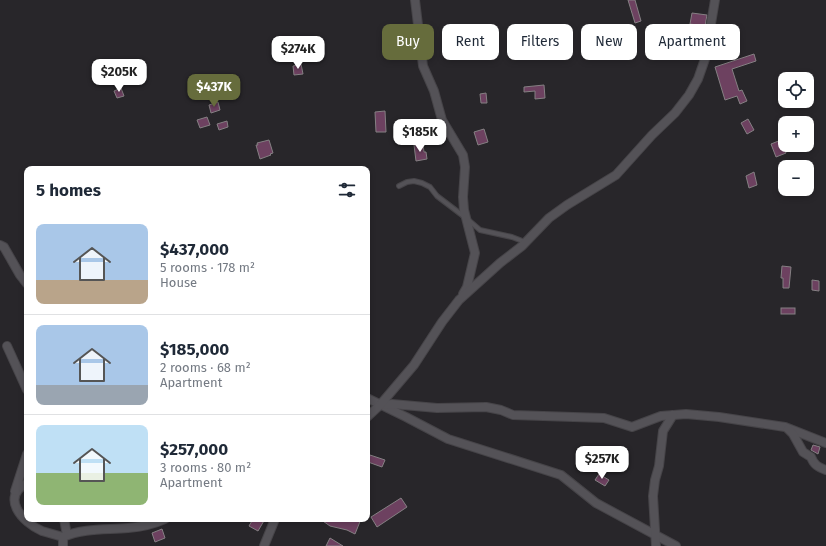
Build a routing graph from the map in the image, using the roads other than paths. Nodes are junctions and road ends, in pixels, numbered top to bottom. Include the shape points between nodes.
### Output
1 (415, 0) edge
2 (715, 0) edge
3 (399, 186) dead end
4 (466, 218) junction
5 (525, 243) junction
6 (0, 245) edge
7 (24, 280) edge
8 (459, 300) junction
9 (7, 346) dead end
10 (24, 384) edge
11 (370, 400) edge
12 (380, 405) junction
13 (370, 414) edge
14 (673, 415) junction
15 (786, 427) junction
16 (826, 443) edge
17 (24, 464) edge
18 (826, 470) edge
19 (24, 485) edge
20 (15, 492) junction
21 (24, 517) edge
22 (30, 522) edge
23 (64, 522) edge
24 (156, 522) edge
25 (275, 522) edge
26 (654, 535) junction
27 (65, 536) junction
28 (63, 546) edge
29 (264, 546) edge
30 (656, 546) edge
31 (676, 546) edge

1 - 4 street via 423,66 434,91 442,120 463,155
2 - 5 street via 705,59 698,79 675,113 616,175 561,209
3 - 4 lane via 414,181 430,187 437,196
4 - 5 lane via 480,230 512,237
4 - 8 street via 475,253 467,287
5 - 8 street
6 - 7 street via 4,247
8 - 12 street via 414,365
9 - 10 street
11 - 12 street
12 - 13 street
12 - 14 street via 486,407 513,415 604,418 632,427 661,416
12 - 26 street via 448,439 561,475 596,503
14 - 15 street via 719,417
14 - 26 street via 663,431 655,480
15 - 16 street
15 - 18 street via 813,463
17 - 20 street
19 - 20 street
20 - 21 street via 13,506
22 - 27 street via 42,531
23 - 27 street
24 - 27 street via 130,528 90,530
25 - 29 street
26 - 30 street
26 - 31 street
27 - 28 street

